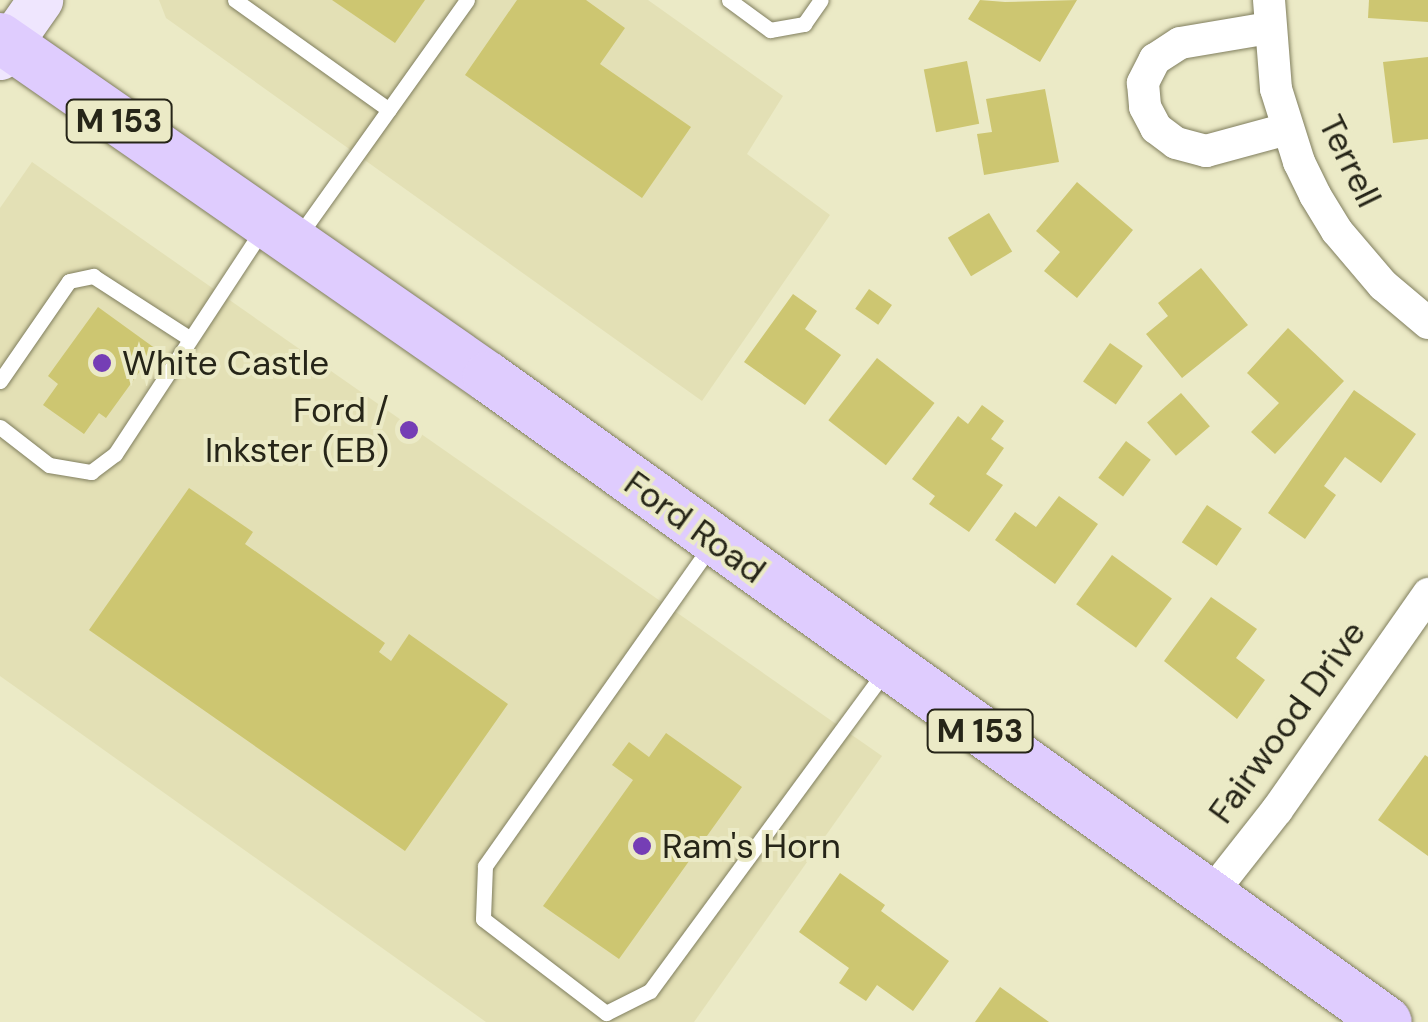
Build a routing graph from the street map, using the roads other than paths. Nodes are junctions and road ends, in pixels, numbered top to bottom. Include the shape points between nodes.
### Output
1 (40, 0) edge
2 (234, 0) edge
3 (467, 0) edge
4 (729, 0) edge
5 (821, 0) edge
6 (1269, 14) edge
7 (3, 47) edge
8 (388, 110) junction
9 (1287, 129) junction
10 (280, 233) junction
11 (1428, 322) edge
12 (189, 338) junction
13 (0, 382) edge
14 (0, 428) edge
15 (714, 541) junction
16 (1428, 594) edge
17 (889, 666) junction
18 (1210, 896) junction
19 (1387, 1022) edge

1 - 7 main road
2 - 8 lane
3 - 8 lane
4 - 5 lane via 770,30 804,24
6 - 9 street, Terrell
6 - 9 street via 1155,59 1144,83 1145,107 1156,128 1176,143 1206,151
7 - 10 main road, Ford Road / M 153
8 - 10 lane
9 - 11 street, Terrell via 1337,231 1383,285
10 - 12 lane
10 - 15 main road, Ford Road / M 153
12 - 13 lane via 93,276 69,281
12 - 14 lane via 115,454 91,472 50,466
15 - 17 main road, Ford Road / M 153
15 - 17 lane via 485,866 483,919 606,1013 650,991
16 - 18 street, Fairwood Drive
17 - 18 main road, Ford Road / M 153
18 - 19 main road, Ford Road / M 153

